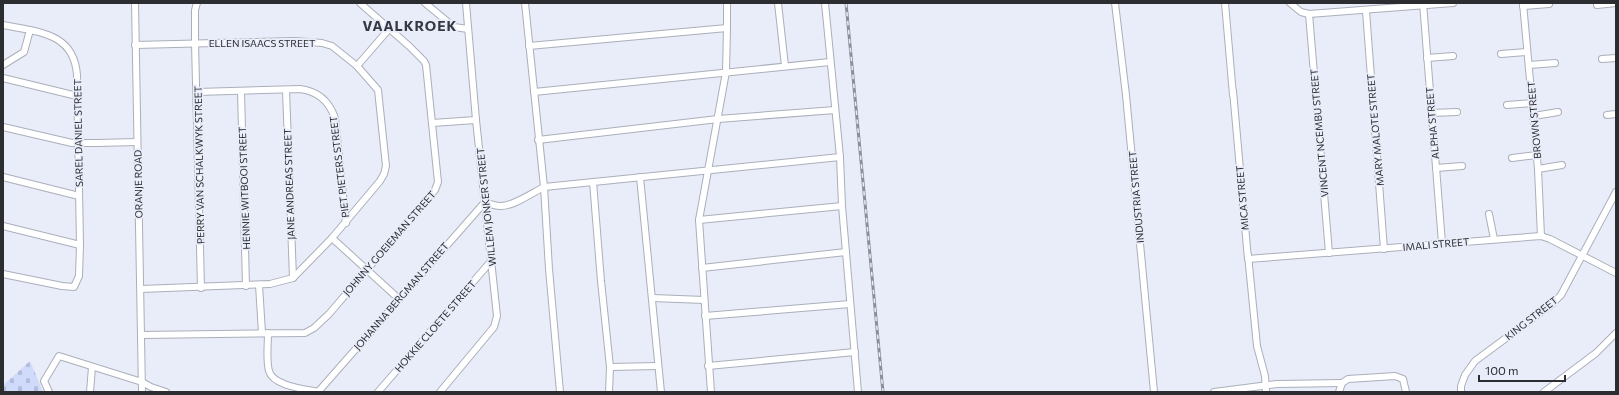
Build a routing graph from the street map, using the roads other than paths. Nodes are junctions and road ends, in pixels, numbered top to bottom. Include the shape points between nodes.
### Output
1 (135, 3) edge
2 (197, 3) edge
3 (360, 3) edge
4 (425, 3) edge
5 (466, 3) edge
6 (525, 3) edge
7 (726, 3) edge
8 (778, 3) edge
9 (825, 3) edge
10 (1115, 3) edge
11 (1225, 3) edge
12 (1290, 3) edge
13 (1453, 3) edge
14 (1616, 3) edge
15 (1423, 4) edge
16 (1549, 4) dead end
17 (1523, 5) edge
18 (1597, 5) dead end
19 (1366, 11) junction
20 (1309, 14) junction
21 (3, 25) edge
22 (728, 28) junction
23 (468, 29) junction
24 (30, 30) junction
25 (389, 30) junction
26 (195, 43) junction
27 (135, 45) junction
28 (529, 46) junction
29 (1528, 52) junction
30 (1501, 54) dead end
31 (1453, 56) dead end
32 (1427, 58) junction
33 (1616, 58) edge
34 (1602, 59) dead end
35 (830, 62) junction
36 (1555, 63) dead end
37 (3, 65) edge
38 (1529, 65) junction
39 (357, 66) junction
40 (785, 66) junction
41 (726, 72) junction
42 (3, 78) edge
43 (286, 90) junction
44 (241, 91) junction
45 (197, 92) junction
46 (534, 92) junction
47 (77, 96) junction
48 (1532, 103) junction
49 (1507, 105) dead end
50 (835, 110) junction
51 (1457, 112) dead end
52 (1558, 112) dead end
53 (1432, 113) junction
54 (1616, 114) edge
55 (1607, 115) dead end
56 (1534, 116) junction
57 (476, 120) junction
58 (718, 120) junction
59 (432, 123) junction
60 (3, 127) edge
61 (538, 140) junction
62 (138, 142) junction
63 (79, 143) junction
64 (1537, 155) junction
65 (840, 157) junction
66 (1512, 158) dead end
67 (1562, 164) dead end
68 (1462, 166) dead end
69 (1436, 168) junction
70 (1538, 169) junction
71 (709, 170) junction
72 (3, 177) edge
73 (640, 177) junction
74 (593, 182) junction
75 (544, 187) junction
76 (1616, 192) edge
77 (78, 196) junction
78 (485, 202) junction
79 (1610, 204) junction
80 (842, 206) junction
81 (1616, 208) edge
82 (1489, 214) dead end
83 (699, 220) junction
84 (346, 223) junction
85 (3, 226) edge
86 (1541, 236) junction
87 (332, 238) junction
88 (1494, 239) junction
89 (1442, 243) junction
90 (80, 245) junction
91 (1384, 249) junction
92 (846, 252) junction
93 (1329, 253) junction
94 (1581, 255) junction
95 (1248, 259) junction
96 (492, 260) junction
97 (702, 268) junction
98 (366, 270) junction
99 (1616, 273) edge
100 (3, 274) edge
101 (293, 278) junction
102 (258, 285) junction
103 (246, 286) junction
104 (201, 288) junction
105 (141, 289) junction
106 (653, 298) junction
107 (399, 299) junction
108 (704, 300) junction
109 (850, 304) junction
110 (705, 316) junction
111 (265, 333) junction
112 (1616, 334) edge
113 (141, 335) junction
114 (855, 352) junction
115 (658, 366) junction
116 (708, 366) junction
117 (610, 367) junction
118 (92, 368) junction
119 (142, 382) junction
120 (1342, 383) junction
121 (1266, 389) edge
122 (49, 392) edge
123 (90, 392) edge
124 (142, 392) edge
125 (166, 392) edge
126 (319, 392) edge
127 (378, 392) edge
128 (440, 392) edge
129 (560, 392) edge
130 (609, 392) edge
131 (661, 392) edge
132 (711, 392) edge
133 (858, 392) edge
134 (1154, 392) edge
135 (1214, 392) edge
136 (1339, 392) edge
137 (1406, 392) edge
138 (1461, 392) edge
139 (1544, 392) edge

1 - 27 street, ORANJE ROAD
2 - 26 street
3 - 25 street, JOHNNY GOEIEMAN STREET
4 - 23 street via 454,27
5 - 23 street, WILLEM JONKER STREET
6 - 28 street
7 - 22 street
8 - 40 street
9 - 35 street
10 - 134 street, INDUSTRIA STREET
11 - 95 street, MICA STREET
12 - 20 street via 1301,12
13 - 15 street
14 - 18 street
15 - 19 street
15 - 32 street, ALPHA STREET
16 - 17 street
17 - 29 street, BROWN STREET
19 - 20 street
19 - 91 street, MARY MALOTE STREET
20 - 93 street, VINCENT NCEMBU STREET
21 - 24 street, SAREL DANIEL STREET
22 - 28 street
22 - 41 street
23 - 57 street, WILLEM JONKER STREET
24 - 37 street via 28,45 24,52
24 - 47 street, SAREL DANIEL STREET via 54,36 67,48 76,67
25 - 39 street
25 - 59 street, JOHNNY GOEIEMAN STREET via 424,60
26 - 27 street, ELLEN ISAACS STREET
26 - 39 street, ELLEN ISAACS STREET via 322,42 337,49
26 - 45 street, PERRY VAN SCHALKWYK STREET
27 - 62 street, ORANJE ROAD
28 - 46 street
29 - 30 street
29 - 38 street, BROWN STREET
31 - 32 street
32 - 53 street, ALPHA STREET
33 - 34 street
35 - 40 street
35 - 50 street
36 - 38 street
38 - 48 street, BROWN STREET
39 - 84 street, ELLEN ISAACS STREET via 379,93 386,166 380,181
40 - 41 street
41 - 46 street
41 - 58 street
42 - 47 street
43 - 44 street, PIET PIETERS STREET
43 - 84 street, PIET PIETERS STREET via 313,91 333,113
43 - 101 street, JANE ANDREAS STREET
44 - 45 street, PIET PIETERS STREET
44 - 103 street, HENNIE WITBOOI STREET
45 - 104 street, PERRY VAN SCHALKWYK STREET
46 - 61 street
47 - 63 street, SAREL DANIEL STREET
48 - 49 street
48 - 56 street, BROWN STREET
50 - 58 street
50 - 65 street
51 - 53 street
52 - 56 street
53 - 69 street, ALPHA STREET
54 - 55 street
56 - 64 street, BROWN STREET
57 - 59 street
57 - 78 street, WILLEM JONKER STREET
58 - 61 street
58 - 71 street
59 - 98 street, JOHNNY GOEIEMAN STREET via 437,187
60 - 63 street
61 - 75 street
62 - 63 street
62 - 105 street, ORANJE ROAD
63 - 77 street, SAREL DANIEL STREET
64 - 66 street
64 - 70 street, BROWN STREET
65 - 71 street
65 - 80 street
67 - 70 street
68 - 69 street
69 - 89 street, ALPHA STREET
70 - 86 street, BROWN STREET
71 - 73 street
71 - 83 street
72 - 77 street
73 - 74 street
73 - 106 street
74 - 75 street
74 - 117 street
75 - 78 street via 503,206
75 - 129 street
76 - 79 street, KING STREET
77 - 90 street, SAREL DANIEL STREET
78 - 96 street, WILLEM JONKER STREET
78 - 107 street, JOHANNA BERGMAN STREET
79 - 81 street
79 - 94 street, KING STREET
80 - 83 street
80 - 92 street
82 - 88 street
83 - 97 street
84 - 87 street, ELLEN ISAACS STREET
85 - 90 street
86 - 88 street, IMALI STREET
86 - 94 street, IMALI STREET
87 - 98 street
87 - 101 street, ELLEN ISAACS STREET
88 - 89 street, IMALI STREET
89 - 91 street, IMALI STREET
90 - 100 street, SAREL DANIEL STREET via 79,276 75,288
91 - 93 street, IMALI STREET
92 - 97 street
92 - 109 street
93 - 95 street, IMALI STREET
94 - 99 street, IMALI STREET
94 - 138 street, KING STREET via 1564,291 1556,300 1475,361 1465,375
95 - 121 street, MICA STREET via 1257,346
96 - 127 street, HOKKIE CLOETE STREET
96 - 128 street, WILLEM JONKER STREET via 496,324
97 - 108 street
98 - 107 street
98 - 111 street, JOHNNY GOEIEMAN STREET via 310,331
101 - 102 street
102 - 103 street
102 - 111 street
103 - 104 street
104 - 105 street
105 - 113 street, ORANJE ROAD
106 - 108 street
106 - 115 street
107 - 126 street, JOHANNA BERGMAN STREET
108 - 110 street
109 - 110 street
109 - 114 street
110 - 116 street
111 - 113 street, JOHNNY GOEIEMAN STREET
111 - 126 street via 268,369 272,377 281,383
112 - 139 street via 1596,353
113 - 119 street, ORANJE ROAD
114 - 116 street
114 - 133 street
115 - 117 street
115 - 131 street
116 - 132 street
117 - 130 street
118 - 119 street
118 - 122 street via 59,356 44,381
118 - 123 street
119 - 124 street, ORANJE ROAD
119 - 125 street
120 - 121 street via 1277,384
120 - 136 street
120 - 137 street via 1348,380 1397,376 1405,382
121 - 135 street

